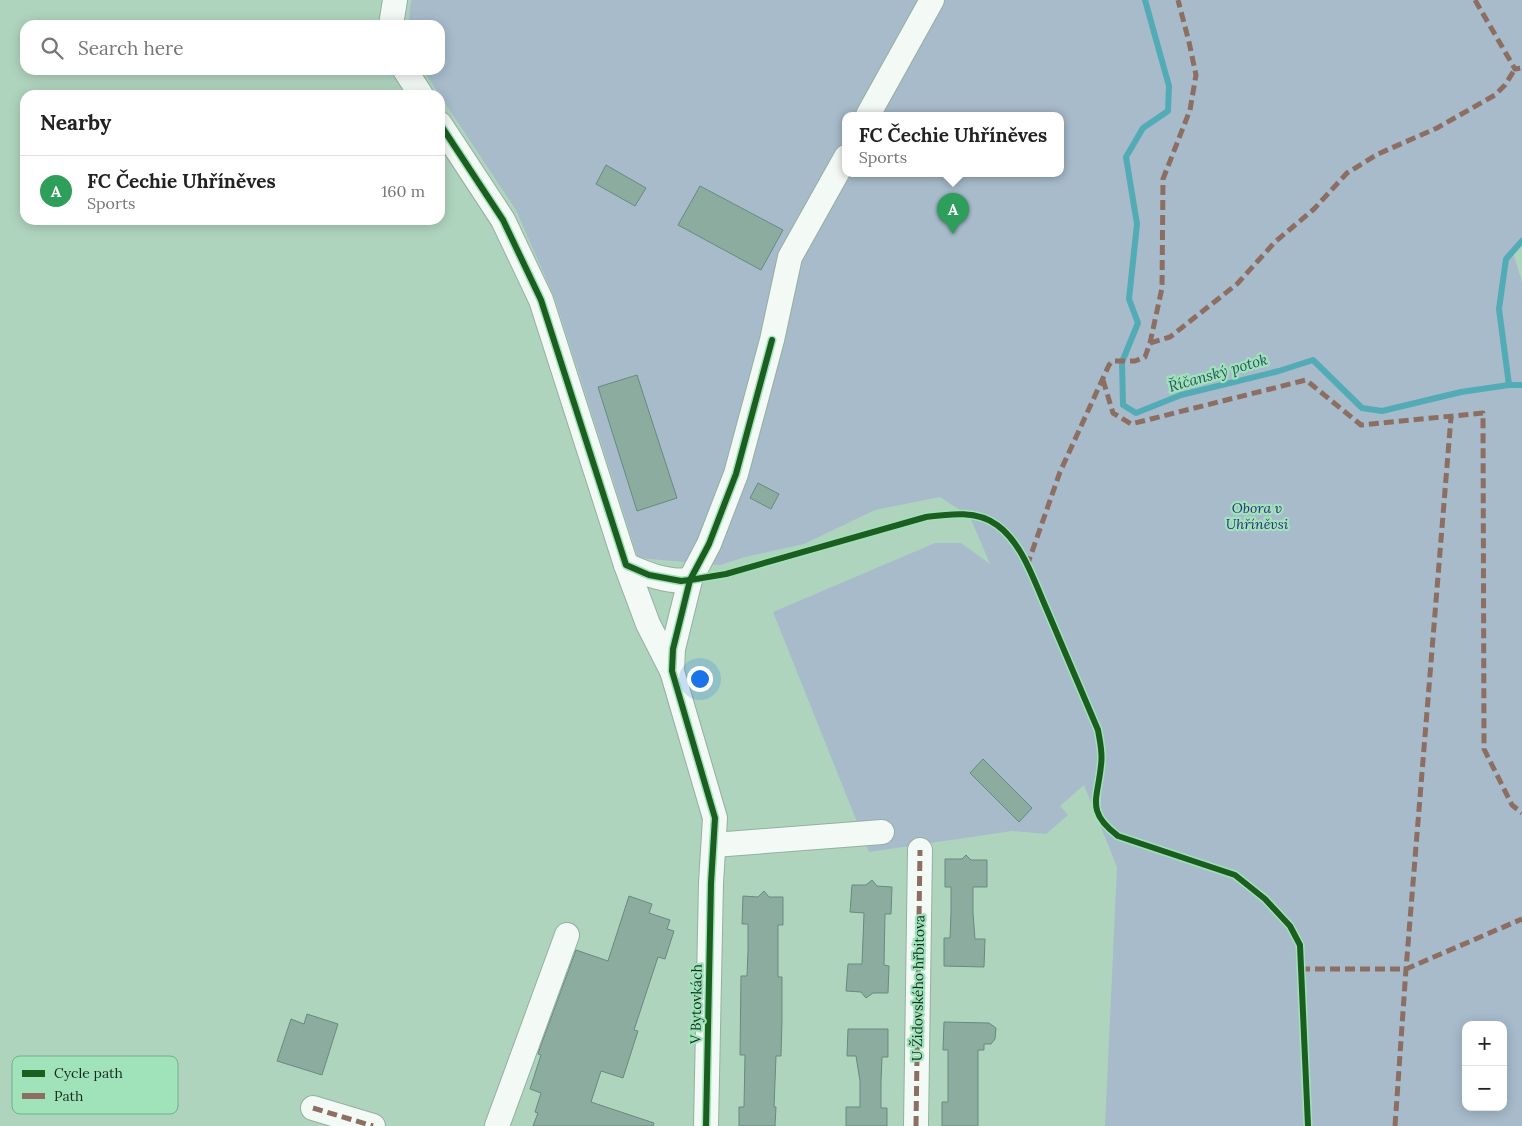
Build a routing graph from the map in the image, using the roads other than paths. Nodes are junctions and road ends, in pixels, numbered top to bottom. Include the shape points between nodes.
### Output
1 (395, 0) edge
2 (932, 0) edge
3 (392, 20) edge
4 (408, 75) edge
5 (418, 90) edge
6 (870, 112) edge
7 (445, 132) edge
8 (842, 164) edge
9 (626, 565) junction
10 (690, 580) junction
11 (672, 671) junction
12 (882, 832) dead end
13 (714, 845) junction
14 (920, 850) dead end
15 (567, 936) dead end
16 (313, 1108) dead end
17 (373, 1126) edge
18 (497, 1126) edge
19 (706, 1126) edge
20 (916, 1126) edge

1 - 3 street
2 - 6 street
4 - 5 street
7 - 9 street via 503,220 541,300
8 - 10 street via 790,257 772,340 736,474 709,544
9 - 10 street via 649,575
9 - 11 street via 648,624
10 - 11 street via 672,649
11 - 13 street, V Bytovkách via 715,818
12 - 13 street
13 - 19 street, V Bytovkách
14 - 20 street, U Židovského hřbitova
15 - 18 street
16 - 17 street

